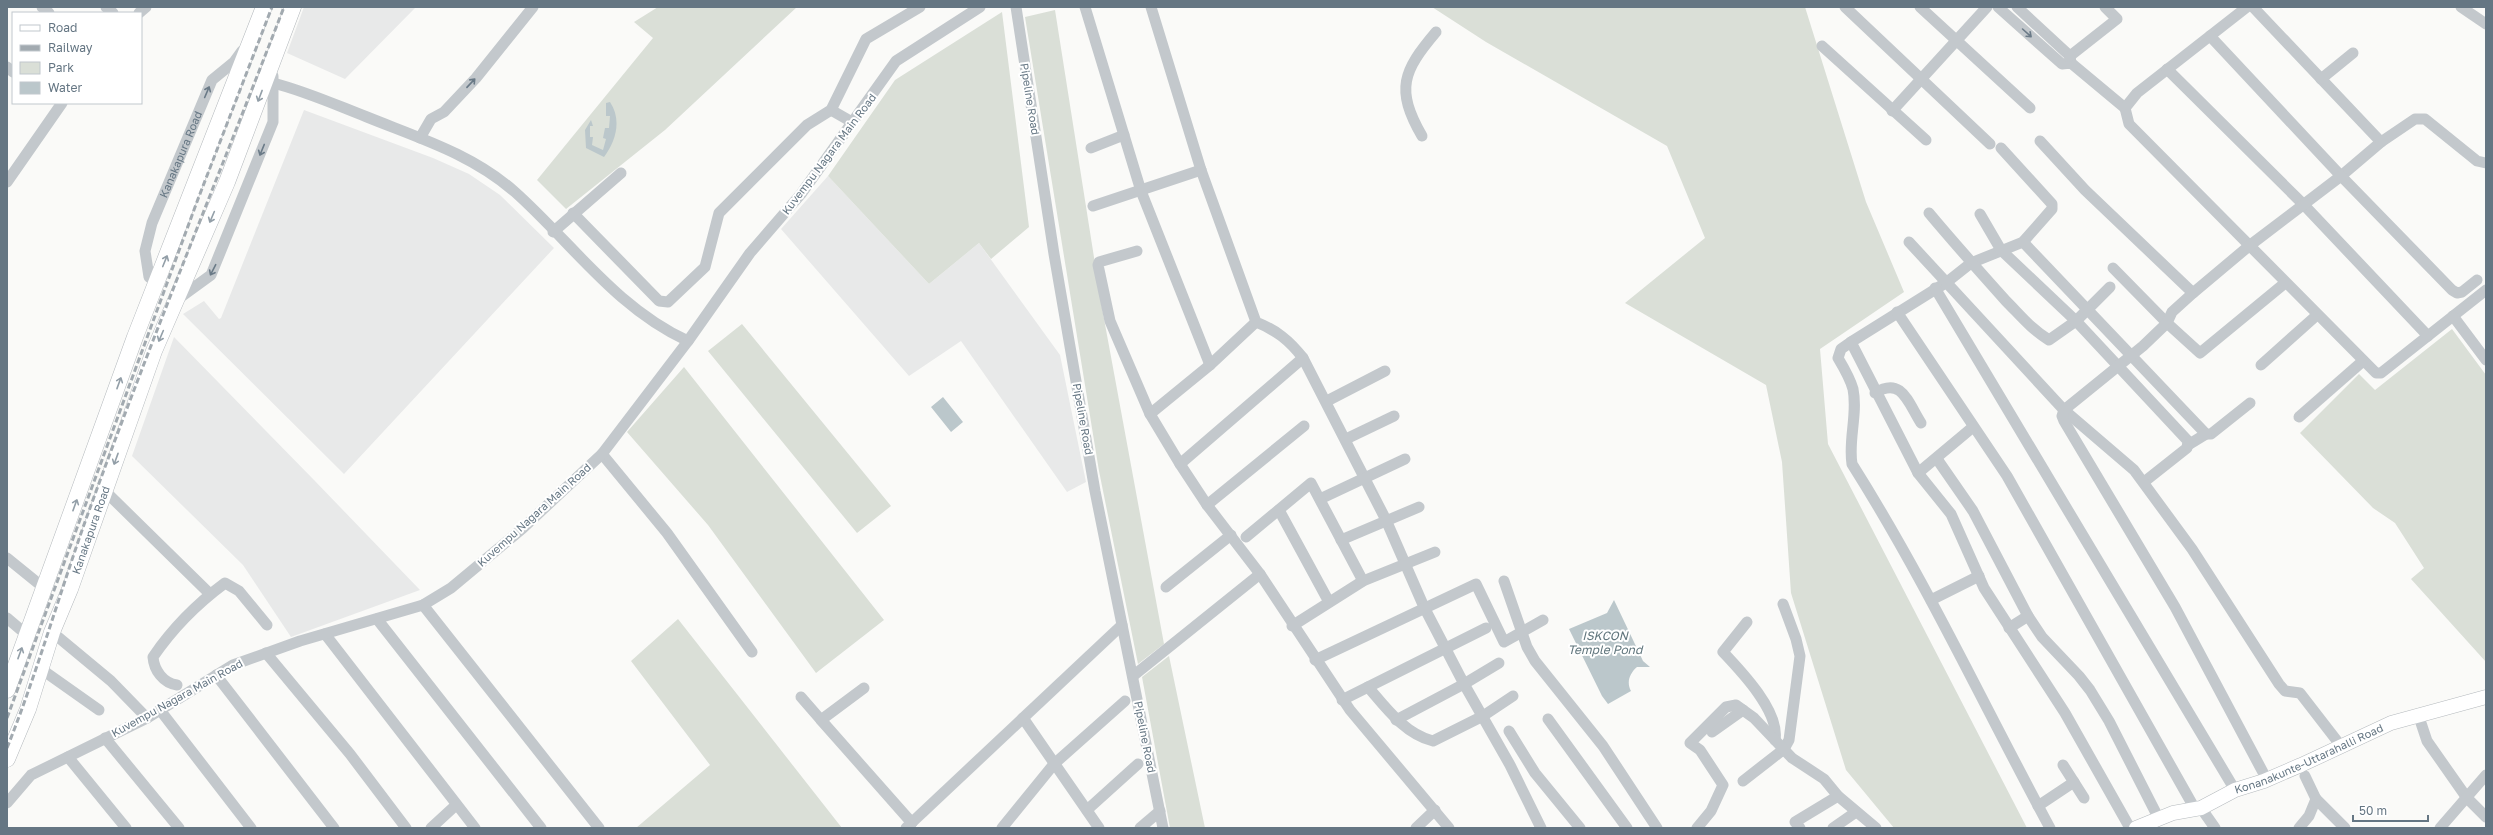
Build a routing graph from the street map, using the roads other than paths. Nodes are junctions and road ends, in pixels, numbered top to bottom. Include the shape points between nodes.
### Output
1 (264, 7) edge
2 (293, 7) edge
3 (533, 7) edge
4 (920, 7) edge
5 (1016, 7) edge
6 (1085, 7) edge
7 (1151, 7) edge
8 (1845, 7) edge
9 (1920, 7) edge
10 (1987, 7) edge
11 (1998, 7) edge
12 (2017, 7) edge
13 (2105, 7) edge
14 (2247, 7) edge
15 (2253, 7) edge
16 (2461, 7) edge
17 (975, 8) edge
18 (2486, 24) edge
19 (1436, 32) dead end
20 (2210, 36) junction
21 (253, 38) junction
22 (1957, 40) junction
23 (1822, 46) dead end
24 (2353, 53) dead end
25 (274, 57) junction
26 (2070, 59) junction
27 (2167, 69) junction
28 (1921, 79) junction
29 (2321, 79) junction
30 (274, 83) junction
31 (56, 105) edge
32 (2030, 108) dead end
33 (2125, 108) junction
34 (831, 110) junction
35 (1892, 111) junction
36 (852, 122) junction
37 (1124, 136) junction
38 (1422, 136) dead end
39 (420, 138) junction
40 (1926, 140) dead end
41 (2040, 141) dead end
42 (2381, 142) junction
43 (1990, 144) dead end
44 (1091, 148) dead end
45 (2001, 148) dead end
46 (2486, 162) edge
47 (1201, 170) junction
48 (621, 173) dead end
49 (2341, 176) junction
50 (7, 182) edge
51 (1141, 191) junction
52 (2304, 205) junction
53 (1093, 206) dead end
54 (573, 213) junction
55 (1929, 214) dead end
56 (1980, 214) dead end
57 (554, 232) junction
58 (1909, 242) dead end
59 (2023, 242) junction
60 (2249, 246) junction
61 (2001, 250) junction
62 (1137, 251) dead end
63 (1971, 263) junction
64 (2113, 268) dead end
65 (2477, 280) dead end
66 (157, 282) junction
67 (1947, 282) junction
68 (2285, 283) junction
69 (2110, 287) dead end
70 (1935, 288) junction
71 (2486, 290) edge
72 (2193, 293) junction
73 (176, 301) junction
74 (2088, 308) junction
75 (1898, 312) junction
76 (2317, 315) junction
77 (2453, 316) junction
78 (2076, 321) junction
79 (1256, 322) junction
80 (2167, 323) junction
81 (2428, 336) junction
82 (688, 341) junction
83 (1850, 342) junction
84 (2130, 355) junction
85 (1303, 358) junction
86 (2486, 360) edge
87 (2363, 361) junction
88 (1210, 365) junction
89 (2118, 365) junction
90 (2261, 366) dead end
91 (1385, 371) dead end
92 (1875, 393) junction
93 (1327, 401) junction
94 (2250, 403) dead end
95 (2064, 410) junction
96 (1150, 414) junction
97 (1394, 416) dead end
98 (2299, 417) dead end
99 (1921, 423) dead end
100 (1304, 426) dead end
101 (1974, 427) junction
102 (2206, 434) junction
103 (1346, 439) junction
104 (2188, 445) junction
105 (602, 454) junction
106 (1405, 459) dead end
107 (1937, 459) junction
108 (1180, 464) junction
109 (1918, 473) junction
110 (1364, 476) junction
111 (2144, 482) junction
112 (105, 490) junction
113 (1320, 499) junction
114 (1207, 505) junction
115 (1419, 506) dead end
116 (1278, 510) junction
117 (1386, 520) junction
118 (65, 534) junction
119 (1230, 535) junction
120 (1246, 537) dead end
121 (1341, 540) junction
122 (87, 541) junction
123 (1435, 552) dead end
124 (7, 558) edge
125 (1405, 564) junction
126 (1260, 574) junction
127 (1979, 576) junction
128 (1363, 581) junction
129 (1504, 582) dead end
130 (1166, 587) dead end
131 (44, 588) junction
132 (210, 594) junction
133 (1931, 600) junction
134 (1329, 602) junction
135 (1783, 604) dead end
136 (423, 605) junction
137 (1424, 607) junction
138 (2028, 616) junction
139 (7, 618) edge
140 (377, 619) junction
141 (1543, 620) dead end
142 (1747, 622) dead end
143 (267, 625) dead end
144 (1122, 625) junction
145 (1292, 626) junction
146 (1486, 628) dead end
147 (2009, 628) junction
148 (52, 632) junction
149 (1522, 632) junction
150 (325, 634) junction
151 (27, 635) junction
152 (1445, 649) junction
153 (752, 652) dead end
154 (266, 653) junction
155 (1315, 660) junction
156 (1499, 663) dead end
157 (41, 669) junction
158 (216, 675) junction
159 (1132, 676) junction
160 (1464, 684) junction
161 (177, 685) dead end
162 (1368, 687) junction
163 (864, 688) dead end
164 (7, 689) edge
165 (1513, 696) dead end
166 (801, 697) dead end
167 (2486, 697) edge
168 (1342, 700) junction
169 (1125, 701) dead end
170 (99, 710) dead end
171 (160, 710) junction
172 (1743, 710) junction
173 (2418, 714) junction
174 (1482, 716) junction
175 (147, 718) junction
176 (1023, 718) junction
177 (1548, 719) dead end
178 (821, 720) junction
179 (1396, 720) junction
180 (1509, 731) dead end
181 (1712, 732) dead end
182 (105, 738) junction
183 (1775, 740) junction
184 (2341, 746) junction
185 (1784, 749) junction
186 (68, 757) junction
187 (7, 759) edge
188 (1054, 764) junction
189 (1138, 764) dead end
190 (2063, 765) dead end
191 (2486, 775) edge
192 (2305, 776) dead end
193 (2266, 778) junction
194 (1743, 781) dead end
195 (2074, 782) junction
196 (2235, 790) junction
197 (1838, 796) junction
198 (2084, 798) dead end
199 (2316, 798) junction
200 (2468, 798) junction
201 (7, 802) edge
202 (456, 805) junction
203 (2038, 806) junction
204 (2198, 808) junction
205 (1087, 810) junction
206 (1435, 810) junction
207 (1160, 811) junction
208 (1856, 812) junction
209 (2486, 817) edge
210 (2158, 819) junction
211 (909, 825) edge
212 (1701, 826) edge
213 (1794, 826) edge
214 (332, 827) edge
215 (126, 828) edge
216 (179, 828) edge
217 (251, 828) edge
218 (406, 828) edge
219 (431, 828) edge
220 (475, 828) edge
221 (541, 828) edge
222 (599, 828) edge
223 (1002, 828) edge
224 (1099, 828) edge
225 (1140, 828) edge
226 (1163, 828) edge
227 (1416, 828) edge
228 (1449, 828) edge
229 (1541, 828) edge
230 (1580, 828) edge
231 (1627, 828) edge
232 (1657, 828) edge
233 (1833, 828) edge
234 (1876, 828) edge
235 (2050, 828) edge
236 (2130, 828) edge
237 (2136, 828) edge
238 (2215, 828) edge
239 (2299, 828) edge
240 (2345, 828) edge
241 (2440, 828) edge

1 - 21 highway, Kanakapura Road
2 - 25 highway, Kanakapura Road
39 -> 3 street via 431,119 444,112 471,83
4 - 34 street via 866,40
5 - 144 street, Pipeline Road via 1058,277 1095,491
6 - 37 street
7 - 47 street
8 - 28 street
9 - 22 street
10 - 22 street
11 -> 26 street via 2062,64
12 - 26 street
13 - 26 street via 2117,19
14 - 20 street
15 - 29 street
16 - 18 street
17 - 36 street, Kuvempu Nagara Main Road via 896,61
19 - 38 street via 1408,70 1407,99 1412,118
20 - 27 street
20 - 49 street
66 -> 21 highway, Kanakapura Road
66 -> 21 street, Kanakapura Road via 150,277 145,250 152,223 212,80 234,62
22 - 28 street
22 - 32 street
23 - 35 street
24 - 29 street
25 - 30 street, Kanakapura Road
25 -> 73 highway, Kanakapura Road via 227,182
26 - 33 street
27 - 33 street via 2137,93
27 - 52 street
28 - 35 street
28 - 43 street
29 - 42 street
30 - 39 street
30 -> 73 street, Kanakapura Road via 273,122 211,275
31 - 50 street
33 - 60 street via 2129,124
34 - 36 street
34 - 54 street via 807,125 718,213 705,267 668,302 659,301
35 - 40 street
36 - 82 street, Kuvempu Nagara Main Road via 801,194 750,253
37 - 44 street
37 - 51 street
39 - 57 street via 468,158 486,169 515,192
41 - 72 street via 2085,190
42 - 46 street via 2415,119 2425,119 2477,161
42 - 49 street
45 - 59 street via 2052,204 2052,209
47 - 51 street
47 - 79 street
48 - 54 street
49 - 52 street
49 - 65 street via 2452,290 2462,292
51 - 53 street
51 - 88 street
52 - 60 street
52 - 81 street
54 - 57 street
55 - 63 street
56 - 61 street
57 - 82 street via 630,306 660,327
58 - 67 street
59 - 61 street
59 - 74 street
60 - 68 street
60 - 72 street
61 - 63 street
61 - 78 street
62 - 96 street via 1100,262 1098,265 1110,321
63 - 67 street
63 - 78 street via 2038,335 2052,340
64 - 80 street
118 -> 66 highway, Kanakapura Road
67 - 70 street
67 - 95 street
68 - 76 street
68 - 80 street via 2200,353
69 - 74 street
70 - 75 street
70 - 196 street
71 - 77 street
72 - 80 street via 2172,312
73 -> 112 highway, Kanakapura Road via 154,351
74 - 78 street
74 - 84 street
75 - 83 street
75 - 101 street
76 - 87 street
76 - 90 street
77 - 81 street
77 - 86 street
78 - 89 street
79 - 85 street via 1274,329
79 - 88 street
80 - 84 street
81 - 87 street via 2381,373 2372,371
82 - 105 street, Kuvempu Nagara Main Road
83 - 92 street
83 - 133 street via 1841,349 1838,358 1853,390 1850,449 1852,464
84 - 89 street
84 - 102 street
85 - 93 street
85 - 108 street
87 - 98 street
88 - 96 street
89 - 95 street
89 - 104 street via 2188,441
91 - 93 street
92 - 99 street via 1885,386 1894,386 1900,390
92 - 109 street
93 - 103 street
94 - 102 street via 2211,434
95 - 111 street via 2134,470
95 - 193 street via 2064,421 2175,607
96 - 108 street
97 - 103 street
100 - 114 street
101 - 107 street
101 - 204 street via 2007,476
102 - 104 street
103 - 110 street
104 - 111 street
105 - 136 street, Kuvempu Nagara Main Road via 495,552 451,588
105 - 153 street via 667,533
106 - 110 street
107 - 109 street
107 - 138 street via 1973,511
108 - 114 street
109 - 127 street via 1951,514
110 - 113 street
110 - 117 street
111 - 184 street via 2233,610 2279,684 2285,691 2300,693
112 - 122 highway, Kanakapura Road
112 - 132 street
113 - 116 street via 1311,483
113 - 121 street
114 - 119 street
115 - 117 street
116 - 120 street
116 - 134 street
117 - 121 street
117 - 125 street
118 - 122 highway
118 - 131 highway, Kanakapura Road
119 - 126 street
119 - 130 street
121 - 128 street
122 - 148 highway, Kanakapura Road
123 - 125 street
124 - 131 street
125 - 128 street
125 - 137 street
126 - 145 street
126 - 159 street
127 - 133 street
127 - 147 street
128 - 134 street
129 - 149 street
131 - 151 highway, Kanakapura Road
132 - 143 street via 225,583 239,592
132 - 161 street via 164,640 153,657 154,668 169,684
133 - 203 street
134 - 145 street
135 - 185 street via 1800,656 1789,740
136 - 140 street, Kuvempu Nagara Main Road
136 - 222 street
137 - 149 street via 1476,584 1504,642
137 - 152 street
137 - 155 street
138 - 147 street
138 - 210 street via 2042,637 2090,690 2109,721
139 - 151 street
140 - 150 street, Kuvempu Nagara Main Road
140 - 221 street
141 - 149 street
142 - 183 street via 1723,652 1738,668 1771,714 1777,729
144 - 159 street, Pipeline Road
144 - 176 street
145 - 155 street
146 - 152 street
147 - 236 street via 2065,713
148 - 157 highway, Kanakapura Road
148 - 175 street via 111,681
149 - 232 street via 1535,661 1603,746
150 - 154 street, Kuvempu Nagara Main Road
150 - 202 street
164 -> 151 highway, Kanakapura Road
152 - 160 street
152 - 162 street
154 - 158 street, Kuvempu Nagara Main Road via 233,665
154 - 218 street via 350,754
155 - 168 street
156 - 160 street
157 - 170 street
157 - 187 highway, Kanakapura Road
158 - 171 street, Kuvempu Nagara Main Road
158 - 214 street
159 - 207 street, Pipeline Road
160 - 174 street
160 - 179 street
162 - 168 street
162 - 179 street
163 - 178 street
165 - 174 street
166 - 178 street
167 - 173 main road, Konanakunte-Uttarahalli Road
168 - 206 street
169 - 188 street
171 - 175 street, Kuvempu Nagara Main Road
171 - 217 street
172 - 181 street
172 - 183 street
172 - 212 street via 1736,705 1726,707 1690,743 1700,750 1723,785
173 - 184 main road, Konanakunte-Uttarahalli Road via 2391,723
173 - 200 street via 2427,742
174 - 179 street via 1433,742 1424,739
174 - 229 street
175 - 182 street, Kuvempu Nagara Main Road
176 - 188 street
176 - 211 street
177 - 231 street
178 - 211 street
180 - 230 street via 1535,773
182 - 186 street, Kuvempu Nagara Main Road
182 - 216 street
183 - 185 street
184 - 193 main road, Konanakunte-Uttarahalli Road
185 - 194 street
185 - 197 street via 1792,758 1824,779
186 - 201 street, Kuvempu Nagara Main Road via 31,775
186 - 215 street
188 - 205 street
188 - 223 street
189 - 205 street
190 - 195 street
191 - 200 street
192 - 199 street
193 - 196 main road, Konanakunte-Uttarahalli Road
195 - 198 street
195 - 203 street
196 - 204 main road, Konanakunte-Uttarahalli Road
197 - 208 street
197 - 213 street
199 - 239 street via 2309,816
199 - 240 street
200 - 209 street
200 - 241 street
202 - 219 street
202 - 220 street
203 - 235 street
204 - 210 main road, Konanakunte-Uttarahalli Road
204 - 238 street
205 - 224 street
206 - 227 street
206 - 228 street
207 - 225 street
207 - 226 street, Pipeline Road
208 - 233 street
208 - 234 street
210 - 237 main road, Konanakunte-Uttarahalli Road

